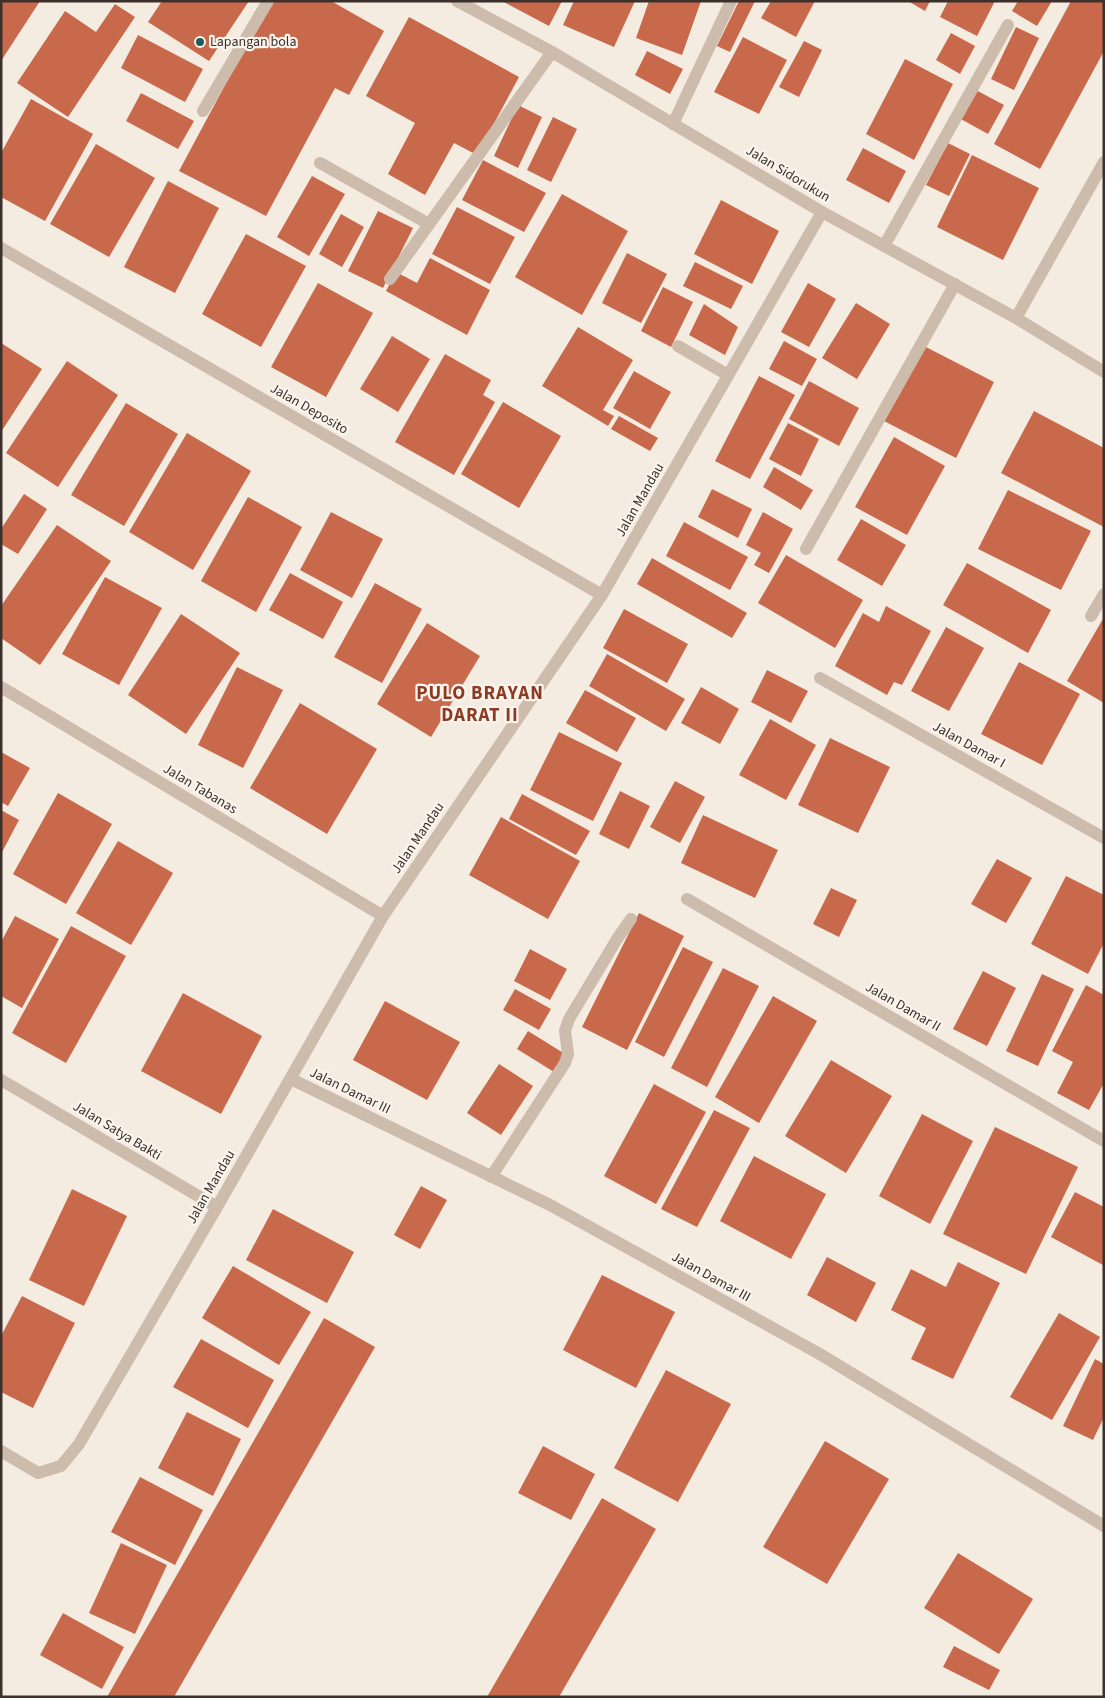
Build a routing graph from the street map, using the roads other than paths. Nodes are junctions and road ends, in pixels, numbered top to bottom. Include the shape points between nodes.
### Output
1 (268, 1) edge
2 (457, 1) edge
3 (731, 1) edge
4 (1008, 25) dead end
5 (552, 52) junction
6 (203, 111) dead end
7 (673, 124) junction
8 (1104, 162) edge
9 (320, 163) dead end
10 (822, 212) junction
11 (429, 224) junction
12 (884, 246) junction
13 (1, 248) edge
14 (390, 279) dead end
15 (955, 284) junction
16 (1016, 318) junction
17 (678, 346) dead end
18 (1104, 372) edge
19 (728, 375) junction
20 (806, 549) dead end
21 (1104, 594) edge
22 (602, 595) junction
23 (1091, 616) dead end
24 (820, 678) dead end
25 (1, 687) edge
26 (1104, 838) edge
27 (687, 899) dead end
28 (383, 916) junction
29 (631, 920) dead end
30 (291, 1079) junction
31 (1, 1080) edge
32 (1104, 1141) edge
33 (491, 1177) junction
34 (217, 1207) junction
35 (1, 1451) edge
36 (1104, 1526) edge

1 - 6 street
2 - 5 street, Jalan Sidorukun
3 - 7 street
4 - 12 street
5 - 7 street, Jalan Sidorukun
5 - 11 street
7 - 10 street, Jalan Sidorukun
8 - 16 street
9 - 11 street
10 - 12 street, Jalan Sidorukun
10 - 19 street, Jalan Mandau
11 - 14 street
12 - 15 street, Jalan Sidorukun
13 - 22 street, Jalan Deposito
15 - 16 street, Jalan Sidorukun
15 - 20 street
16 - 18 street, Jalan Sidorukun
17 - 19 street
19 - 22 street, Jalan Mandau
21 - 23 street
22 - 28 street, Jalan Mandau
24 - 26 street, Jalan Damar I
25 - 28 street, Jalan Tabanas
27 - 32 street, Jalan Damar II
28 - 30 street, Jalan Mandau
29 - 33 street via 569,1019 565,1031 568,1054 565,1063
30 - 33 street, Jalan Damar III
30 - 34 street, Jalan Mandau
31 - 34 street, Jalan Satya Bakti
33 - 36 street, Jalan Damar III via 550,1205 818,1353
34 - 35 street, Jalan Mandau via 79,1444 61,1466 38,1473

